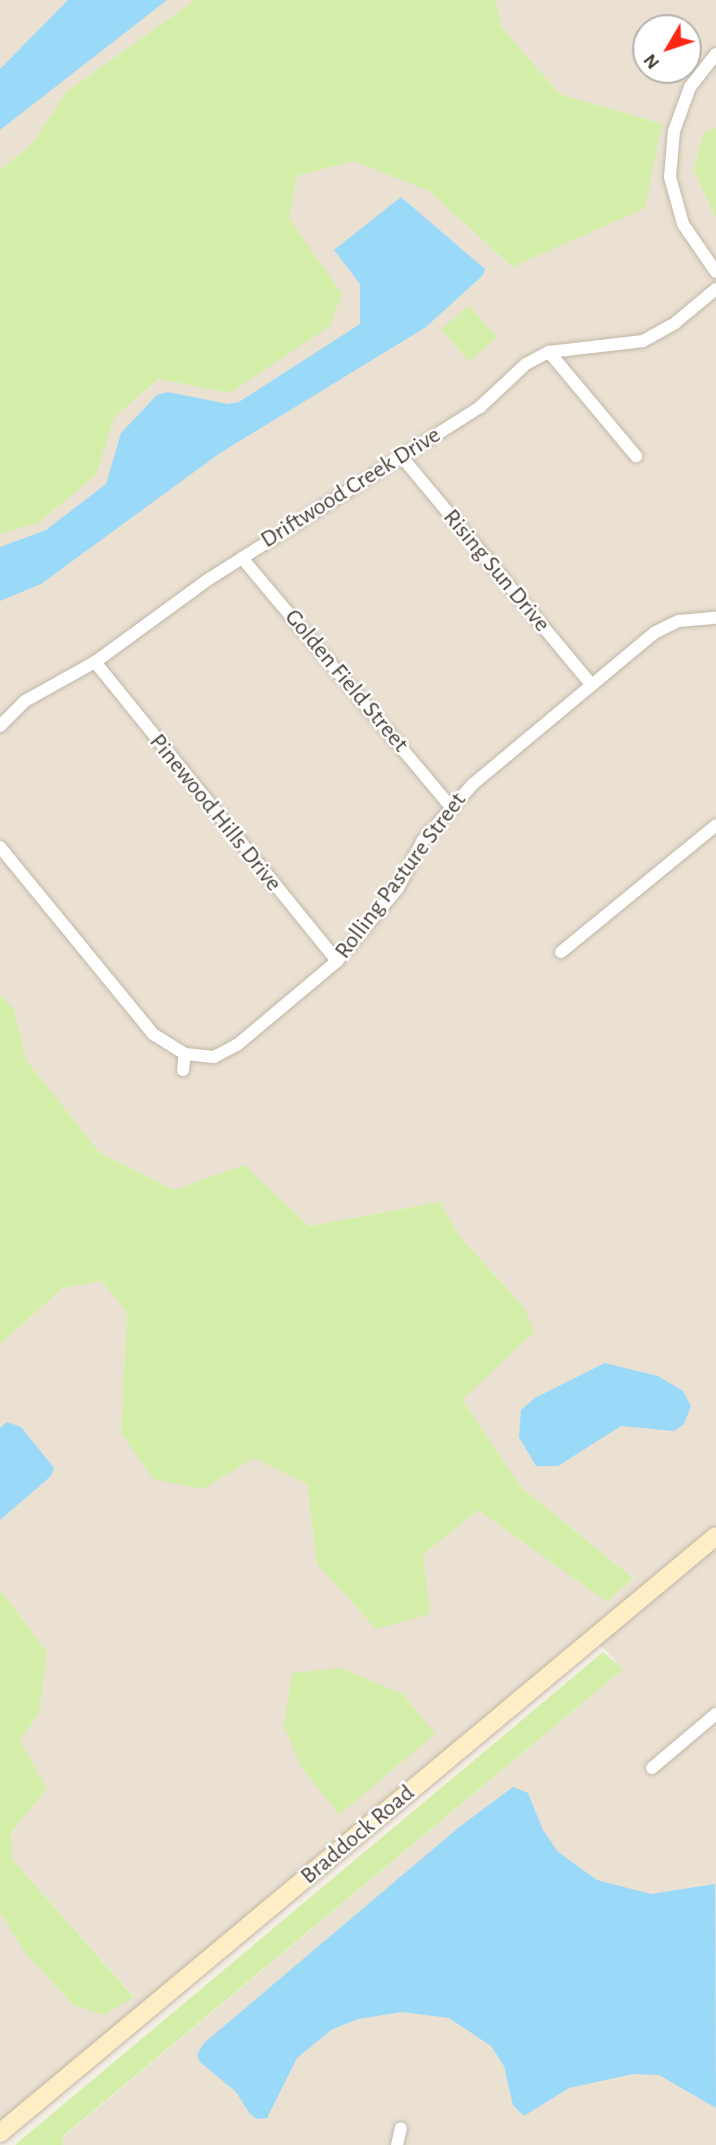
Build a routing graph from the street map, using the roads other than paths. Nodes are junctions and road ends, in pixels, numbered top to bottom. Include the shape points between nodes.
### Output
1 (716, 54) edge
2 (716, 272) edge
3 (716, 289) edge
4 (549, 352) junction
5 (401, 456) junction
6 (636, 456) dead end
7 (242, 558) junction
8 (716, 618) edge
9 (95, 662) junction
10 (592, 685) junction
11 (0, 726) edge
12 (450, 805) junction
13 (716, 825) edge
14 (0, 848) edge
15 (561, 952) dead end
16 (337, 961) junction
17 (185, 1055) junction
18 (183, 1070) dead end
19 (716, 1536) edge
20 (716, 1714) edge
21 (652, 1768) dead end
22 (401, 2128) dead end
23 (0, 2133) edge
24 (397, 2145) edge

1 - 2 street via 690,87 674,131 670,177 683,225
3 - 4 street, Driftwood Creek Drive via 675,323 643,341
4 - 5 street, Driftwood Creek Drive via 526,364 480,407
4 - 6 street
5 - 7 street, Driftwood Creek Drive
5 - 10 street, Rising Sun Drive
7 - 9 street, Driftwood Creek Drive
7 - 12 street, Golden Field Street
8 - 10 street, Rolling Pasture Street via 679,621 654,633
9 - 11 street, Driftwood Creek Drive via 24,701
9 - 16 street, Pinewood Hills Drive
10 - 12 street, Rolling Pasture Street
12 - 16 street, Rolling Pasture Street via 423,840 398,888
13 - 15 street
14 - 17 street via 153,1034
16 - 17 street, Rolling Pasture Street via 237,1045 214,1057
17 - 18 street
19 - 23 street, Braddock Road
20 - 21 street
22 - 24 street

